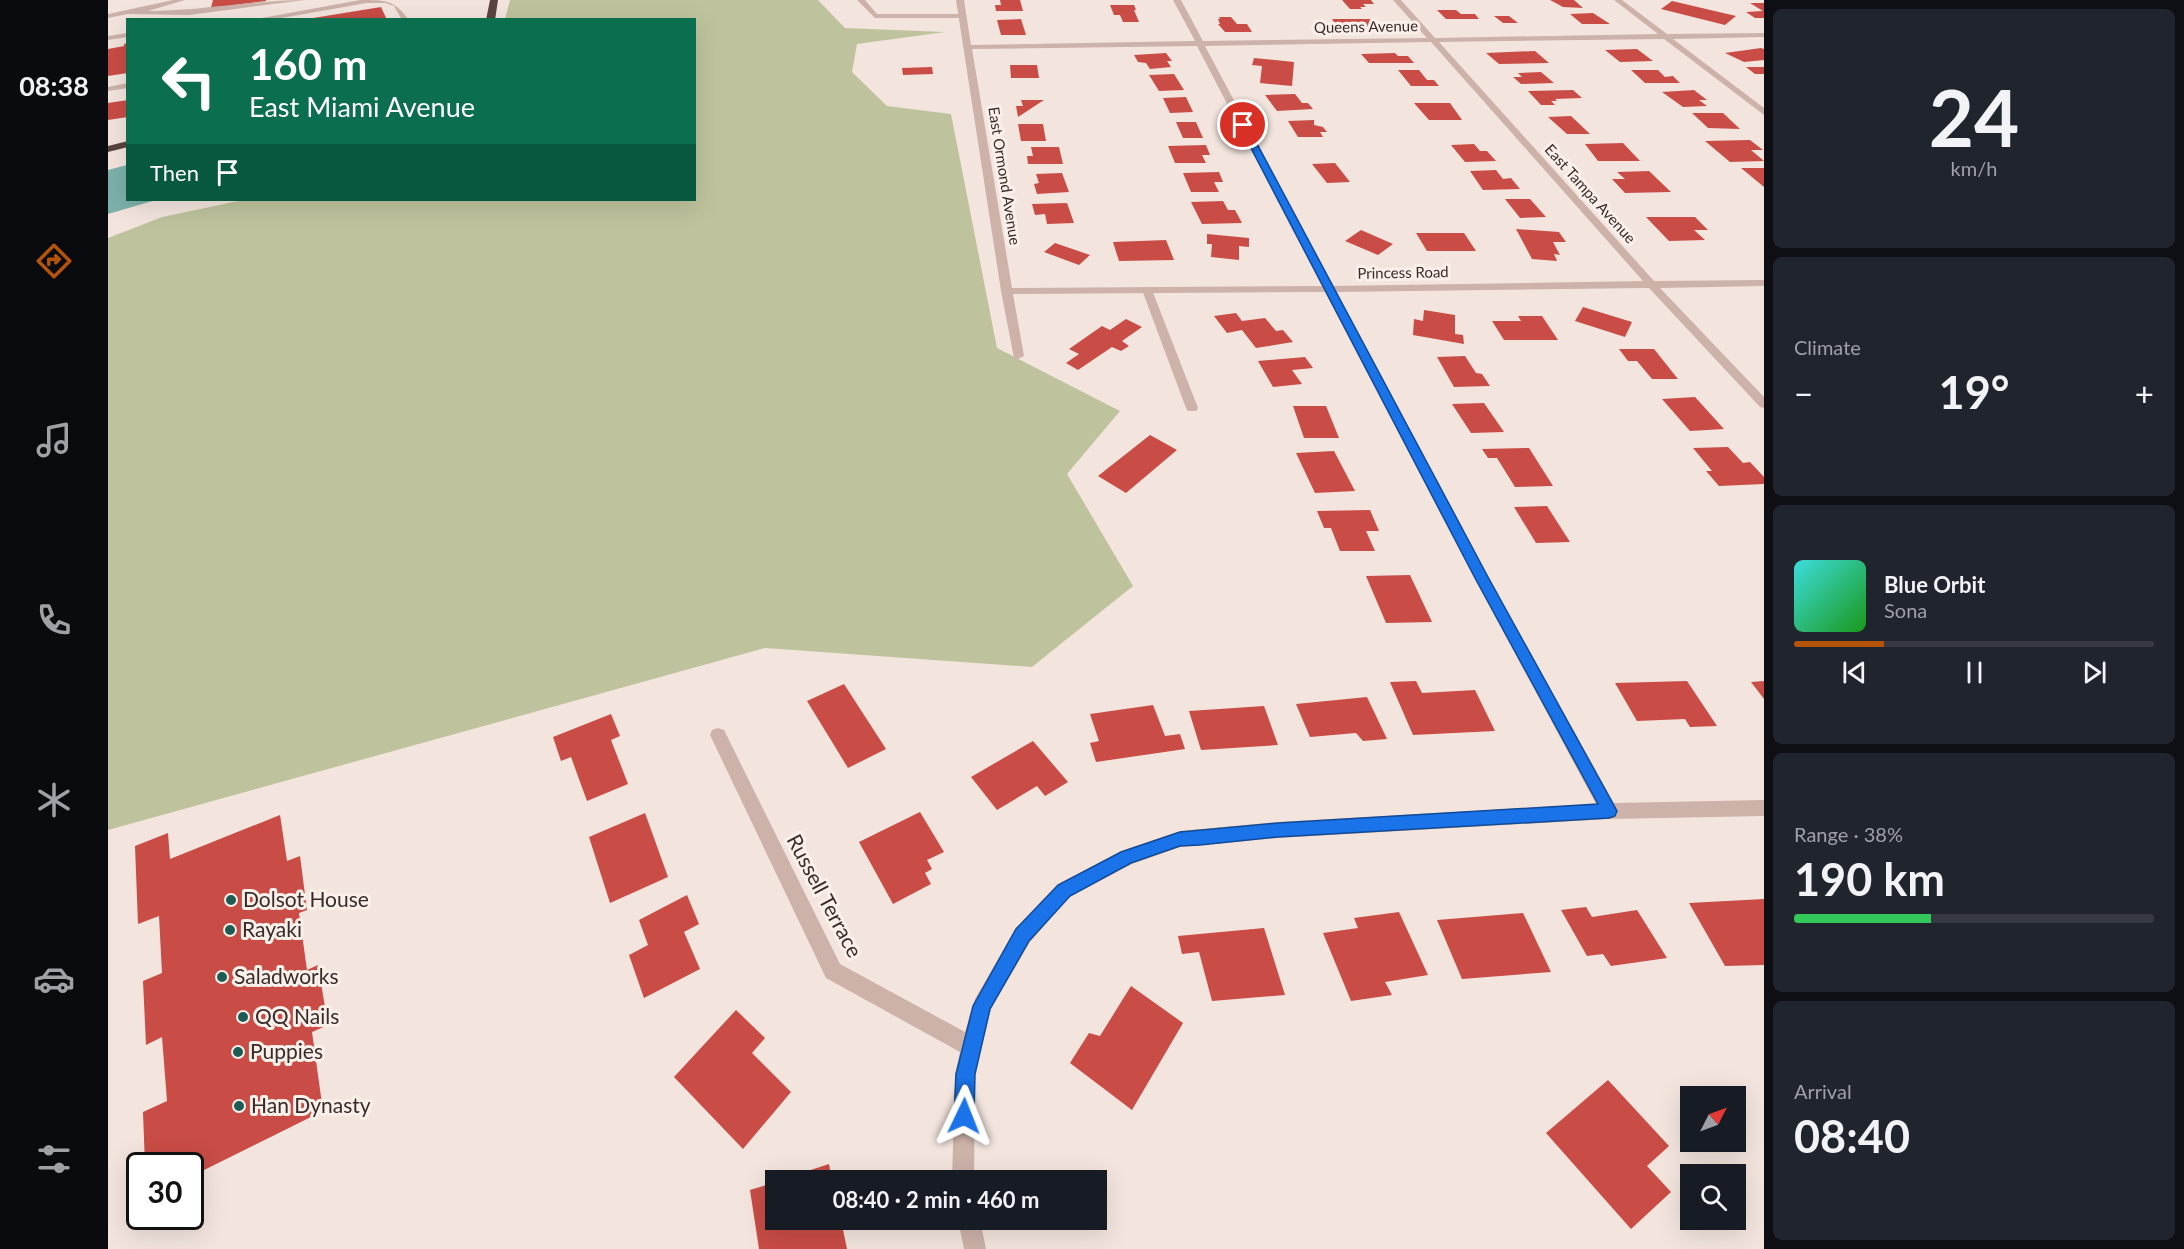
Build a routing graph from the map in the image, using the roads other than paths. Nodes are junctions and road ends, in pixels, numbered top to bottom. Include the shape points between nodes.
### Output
1 (181, 0) edge
2 (302, 0) edge
3 (494, 0) edge
4 (861, 0) edge
5 (960, 0) edge
6 (1177, 0) edge
7 (1397, 0) edge
8 (1618, 0) edge
9 (131, 13) junction
10 (108, 16) edge
11 (963, 16) junction
12 (266, 18) edge
13 (405, 18) edge
14 (490, 18) edge
15 (126, 35) edge
16 (1666, 36) junction
17 (1764, 36) edge
18 (108, 38) edge
19 (1432, 39) junction
20 (1199, 43) junction
21 (968, 47) junction
22 (126, 85) edge
23 (108, 88) edge
24 (1764, 112) edge
25 (126, 144) edge
26 (108, 149) edge
27 (1764, 283) edge
28 (1652, 285) junction
29 (1147, 290) junction
30 (1330, 290) junction
31 (1006, 291) junction
32 (1018, 356) dead end
33 (1764, 404) edge
34 (1192, 408) dead end
35 (718, 735) dead end
36 (1764, 808) edge
37 (1609, 811) junction
38 (972, 1047) junction
39 (963, 1170) edge
40 (971, 1230) edge
41 (975, 1249) edge

1 - 9 street
2 - 9 street via 189,13
3 - 14 highway
4 - 11 street via 875,16
5 - 11 street, East Ormond Avenue
6 - 20 street
7 - 19 street, East Tampa Avenue
8 - 16 street
9 - 10 street
11 - 21 street, East Ormond Avenue
12 - 13 street via 377,0 397,5
15 - 18 street
16 - 17 street, Queens Avenue
16 - 19 street, Queens Avenue
16 - 24 street
19 - 20 street, Queens Avenue
19 - 28 street, East Tampa Avenue
20 - 21 street, Queens Avenue
20 - 30 street
21 - 31 street, East Ormond Avenue
22 - 23 street
25 - 26 highway
27 - 28 street, Princess Road
28 - 30 street, Princess Road
28 - 33 street, East Tampa Avenue
29 - 30 street, Princess Road
29 - 31 street, Princess Road
29 - 34 street
30 - 37 street
31 - 32 street, East Ormond Avenue
35 - 38 street, Russell Terrace via 834,971
36 - 37 street
37 - 38 street via 1180,839 1127,857 1064,890 1023,935 982,1006
38 - 39 street via 965,1074
40 - 41 street

